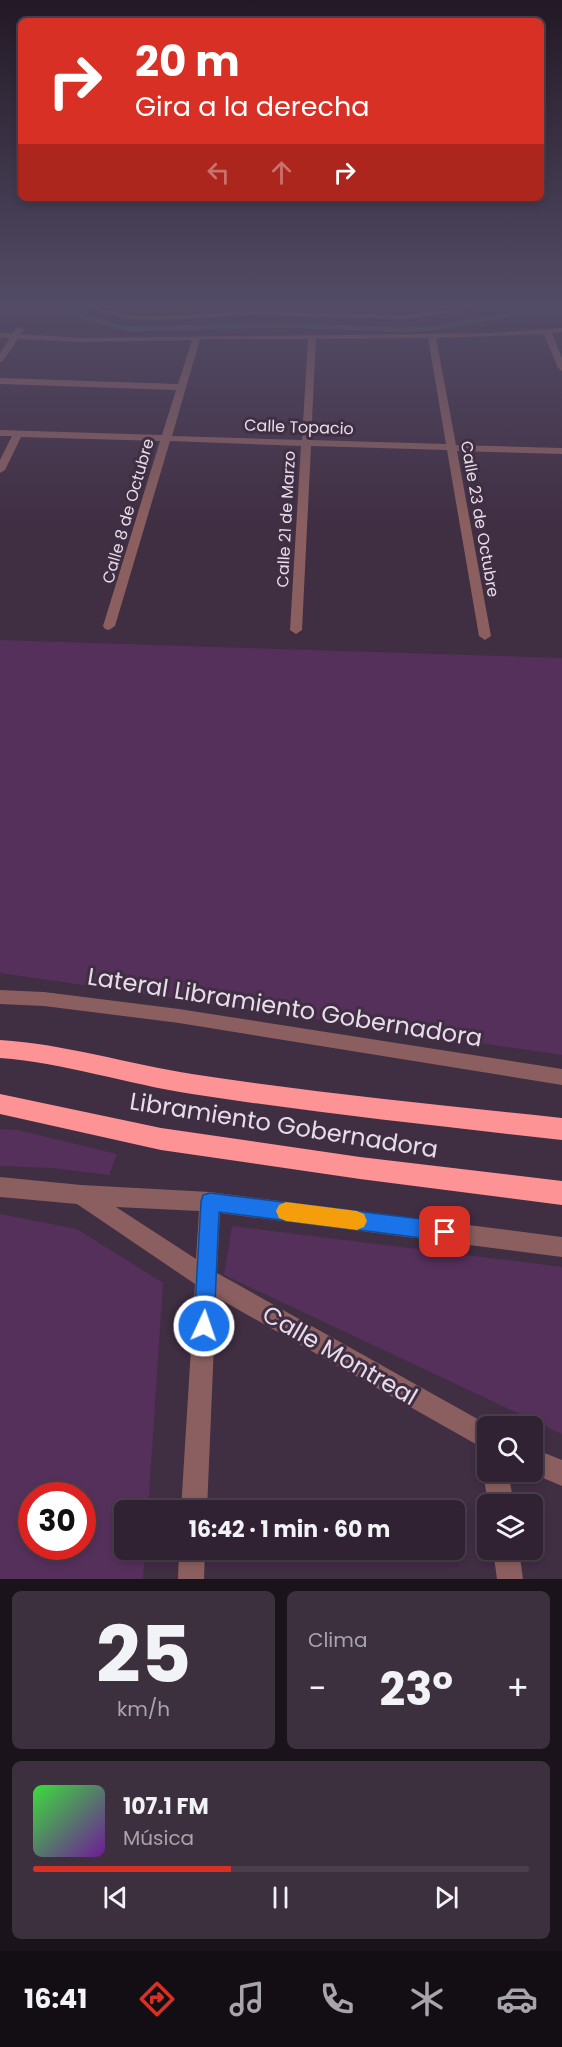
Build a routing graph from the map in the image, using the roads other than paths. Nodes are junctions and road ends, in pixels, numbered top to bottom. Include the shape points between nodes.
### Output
1 (183, 379) edge
2 (309, 379) edge
3 (440, 379) edge
4 (0, 381) edge
5 (180, 387) junction
6 (0, 433) edge
7 (18, 433) junction
8 (165, 438) junction
9 (305, 442) junction
10 (453, 447) junction
11 (562, 451) edge
12 (0, 470) edge
13 (110, 626) dead end
14 (296, 630) dead end
15 (485, 636) dead end
16 (0, 997) edge
17 (0, 1048) edge
18 (562, 1077) edge
19 (0, 1104) edge
20 (562, 1129) edge
21 (0, 1187) edge
22 (562, 1193) edge
23 (81, 1196) junction
24 (210, 1202) junction
25 (562, 1247) edge
26 (206, 1279) junction
27 (477, 1433) edge
28 (543, 1465) edge
29 (562, 1473) edge
30 (195, 1500) edge
31 (192, 1560) edge
32 (507, 1560) edge
33 (191, 1579) edge
34 (510, 1579) edge

1 - 5 street, Calle 8 de Octubre
2 - 9 street, Calle 21 de Marzo
3 - 10 street, Calle 23 de Octubre
4 - 5 street
5 - 8 street, Calle 8 de Octubre
6 - 7 street, Calle Topacio
7 - 8 street, Calle Topacio
7 - 12 street
8 - 9 street, Calle Topacio
8 - 13 street, Calle 8 de Octubre
9 - 10 street, Calle Topacio
9 - 14 street, Calle 21 de Marzo
10 - 11 street, Calle Topacio
10 - 15 street, Calle 23 de Octubre
16 - 18 street, Lateral Libramiento Gobernadora via 178,1016
17 - 20 highway, Libramiento Gobernadora via 28,1050 177,1082 364,1108
19 - 22 highway, Libramiento Gobernadora via 161,1139
21 - 23 street, Calle Montreal
23 - 24 street
23 - 26 street, Calle Montreal
24 - 25 street
24 - 26 street
26 - 27 street, Calle Montreal
26 - 30 street
28 - 29 street
31 - 33 street
32 - 34 street

